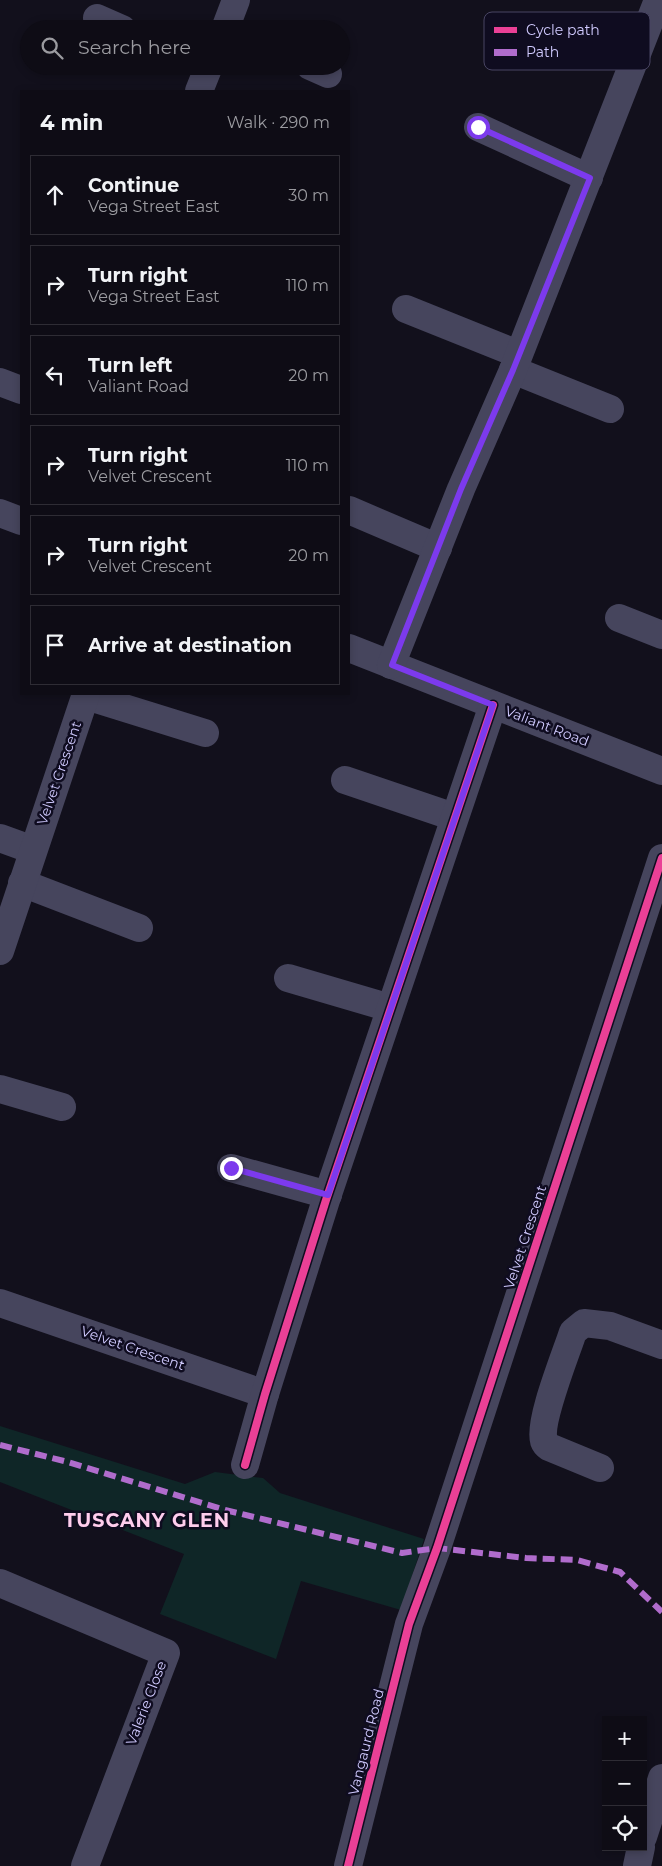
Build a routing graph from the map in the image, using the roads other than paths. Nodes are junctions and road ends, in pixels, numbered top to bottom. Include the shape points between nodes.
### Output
1 (236, 0) edge
2 (658, 0) edge
3 (97, 18) dead end
4 (102, 20) edge
5 (228, 20) edge
6 (655, 31) edge
7 (635, 70) edge
8 (205, 75) edge
9 (199, 90) edge
10 (478, 127) dead end
11 (590, 178) junction
12 (406, 309) dead end
13 (515, 362) junction
14 (0, 382) edge
15 (20, 390) edge
16 (610, 409) dead end
17 (350, 510) edge
18 (0, 513) edge
19 (20, 521) edge
20 (438, 548) junction
21 (619, 618) dead end
22 (662, 635) edge
23 (350, 648) edge
24 (392, 665) junction
25 (86, 695) edge
26 (493, 705) junction
27 (205, 733) dead end
28 (662, 771) edge
29 (345, 780) dead end
30 (454, 817) junction
31 (0, 838) edge
32 (33, 850) junction
33 (662, 858) edge
34 (22, 883) junction
35 (139, 928) dead end
36 (0, 951) edge
37 (288, 978) dead end
38 (390, 1008) junction
39 (0, 1089) edge
40 (62, 1107) dead end
41 (231, 1168) dead end
42 (328, 1195) junction
43 (0, 1303) edge
44 (662, 1345) edge
45 (265, 1394) junction
46 (245, 1465) dead end
47 (600, 1468) dead end
48 (0, 1583) edge
49 (409, 1624) joint
50 (662, 1778) edge
51 (647, 1825) edge
52 (640, 1851) edge
53 (85, 1866) edge
54 (348, 1866) edge
55 (638, 1866) edge

1 - 5 street
2 - 6 street
3 - 4 street
7 - 11 street via 614,112
8 - 9 street
10 - 11 street
11 - 13 street
12 - 13 street
13 - 16 street
13 - 20 street
14 - 15 street
17 - 20 street
18 - 19 street
20 - 24 street
21 - 22 street
23 - 24 street, Valiant Road
24 - 26 street, Valiant Road
25 - 27 street, Velvet Crescent
25 - 32 street, Velvet Crescent
26 - 28 street, Valiant Road
26 - 30 street
29 - 30 street
30 - 38 street
31 - 32 street
32 - 34 street, Velvet Crescent
33 - 49 street, Velvet Crescent
34 - 35 street
34 - 36 street, Velvet Crescent
37 - 38 street
38 - 42 street
39 - 40 street
41 - 42 street
42 - 45 street
43 - 45 street, Velvet Crescent
44 - 47 street via 599,1323 584,1323 573,1332 545,1418 544,1443
45 - 46 street
48 - 53 street, Valerie Close via 166,1653
49 - 54 street, Vangaurd Road
50 - 51 street
52 - 55 street

